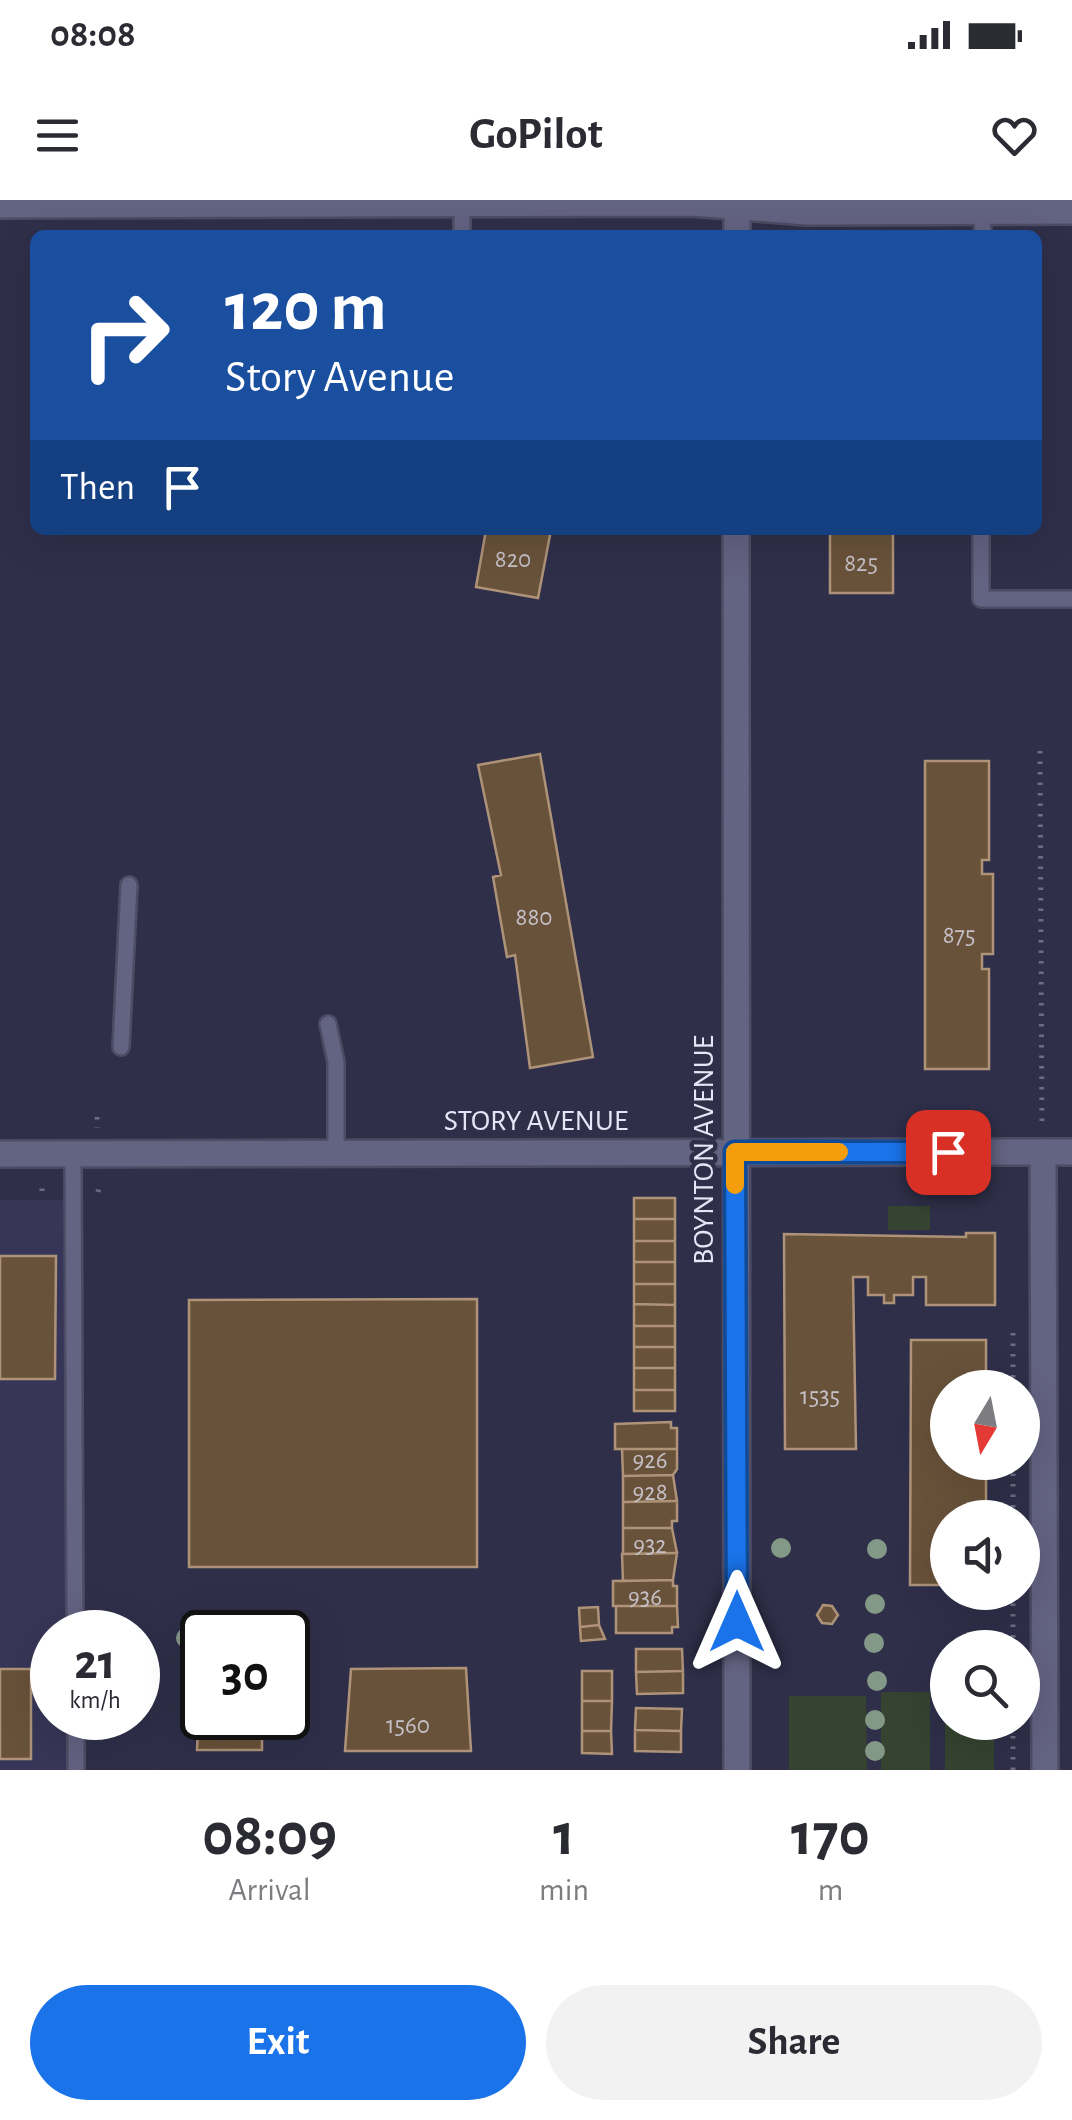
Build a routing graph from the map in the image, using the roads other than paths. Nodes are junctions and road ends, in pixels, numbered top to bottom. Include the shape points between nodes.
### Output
1 (462, 204) junction
2 (0, 205) edge
3 (737, 206) junction
4 (1072, 212) edge
5 (983, 223) edge
6 (462, 230) edge
7 (737, 230) edge
8 (736, 535) edge
9 (981, 535) edge
10 (1072, 599) edge
11 (129, 884) dead end
12 (328, 1024) dead end
13 (121, 1047) dead end
14 (735, 1152) junction
15 (1043, 1152) junction
16 (1072, 1152) edge
17 (336, 1153) junction
18 (0, 1154) edge
19 (73, 1154) junction
20 (76, 1610) edge
21 (76, 1740) edge
22 (76, 1770) edge
23 (737, 1770) edge
24 (1045, 1770) edge

1 - 2 street
1 - 3 street
1 - 6 lane
3 - 5 street
3 - 7 street
4 - 5 street
8 - 14 street, BOYNTON AVENUE
9 - 10 lane via 981,600
11 - 13 lane
12 - 17 lane via 336,1062
14 - 15 street, STORY AVENUE
14 - 17 street, STORY AVENUE
14 - 23 street, BOYNTON AVENUE
15 - 16 street, STORY AVENUE
15 - 24 street
17 - 19 street, STORY AVENUE
18 - 19 street, STORY AVENUE
19 - 20 lane
21 - 22 lane

